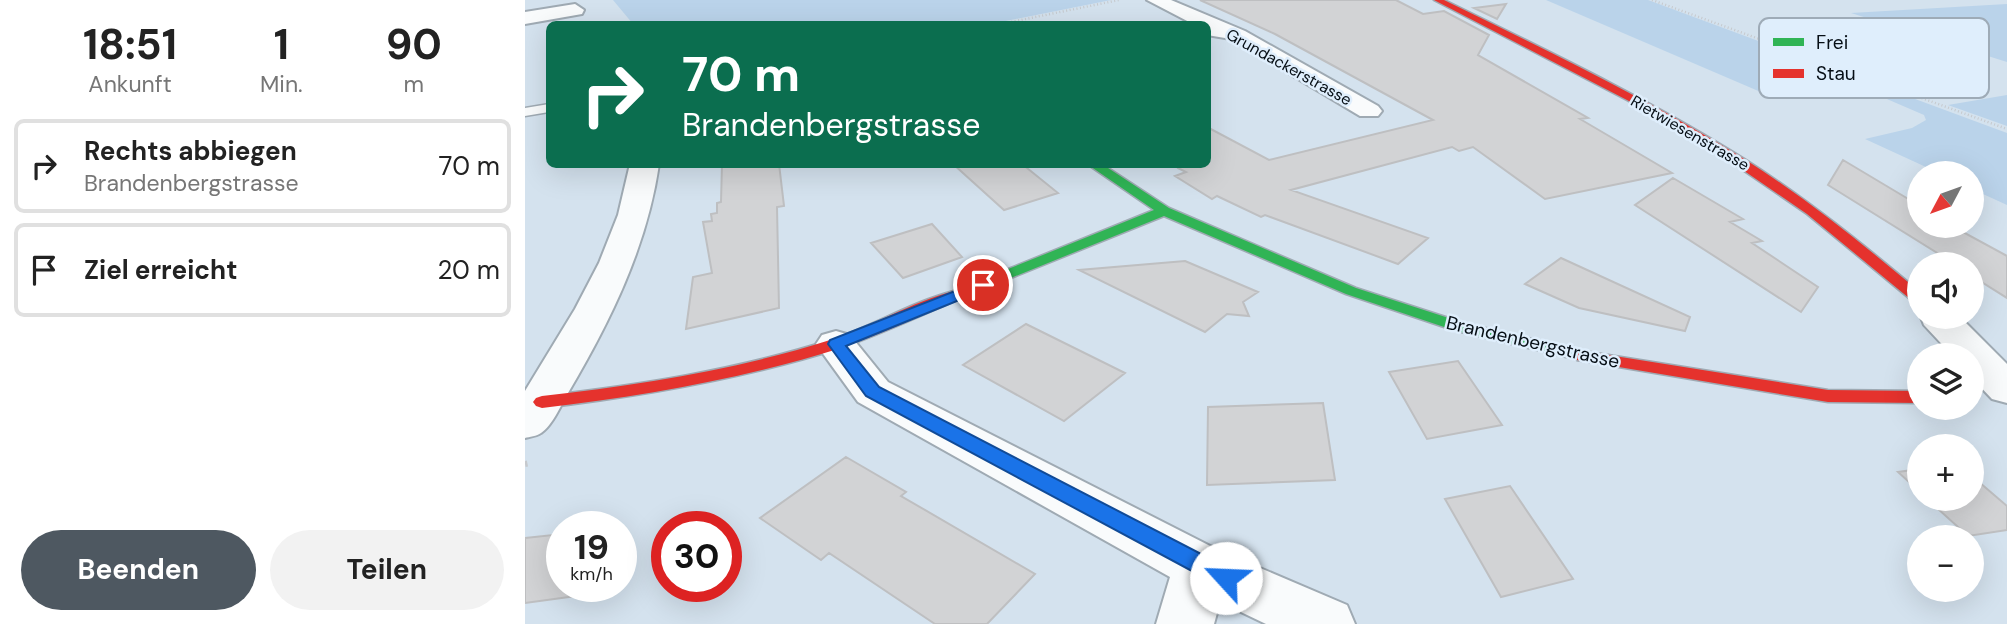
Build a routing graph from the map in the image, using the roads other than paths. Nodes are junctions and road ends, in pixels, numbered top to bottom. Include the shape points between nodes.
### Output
1 (1156, 0) edge
2 (1438, 0) edge
3 (575, 12) edge
4 (525, 18) edge
5 (1197, 21) edge
6 (1212, 29) edge
7 (546, 108) edge
8 (1369, 111) dead end
9 (525, 112) edge
10 (644, 168) edge
11 (1099, 168) edge
12 (1164, 211) junction
13 (1907, 288) edge
14 (1950, 329) edge
15 (836, 344) junction
16 (2007, 389) edge
17 (1907, 397) edge
18 (1984, 398) edge
19 (2007, 399) edge
20 (531, 438) edge
21 (1201, 567) junction
22 (1185, 624) edge
23 (1327, 624) edge

1 - 5 street, Grundackerstrasse
2 - 13 street, Rietwiesenstrasse via 1658,111 1719,147 1854,242
3 - 4 street
6 - 8 street, Grundackerstrasse via 1238,35
7 - 9 lane
10 - 20 street via 625,247
11 - 12 street, Brandenbergstrasse
12 - 15 street
12 - 17 street, Brandenbergstrasse via 1351,292 1459,327 1585,358 1828,396
14 - 16 street
15 - 20 street via 705,379 634,392
15 - 21 street via 873,392
18 - 19 street
21 - 22 street
21 - 23 street

